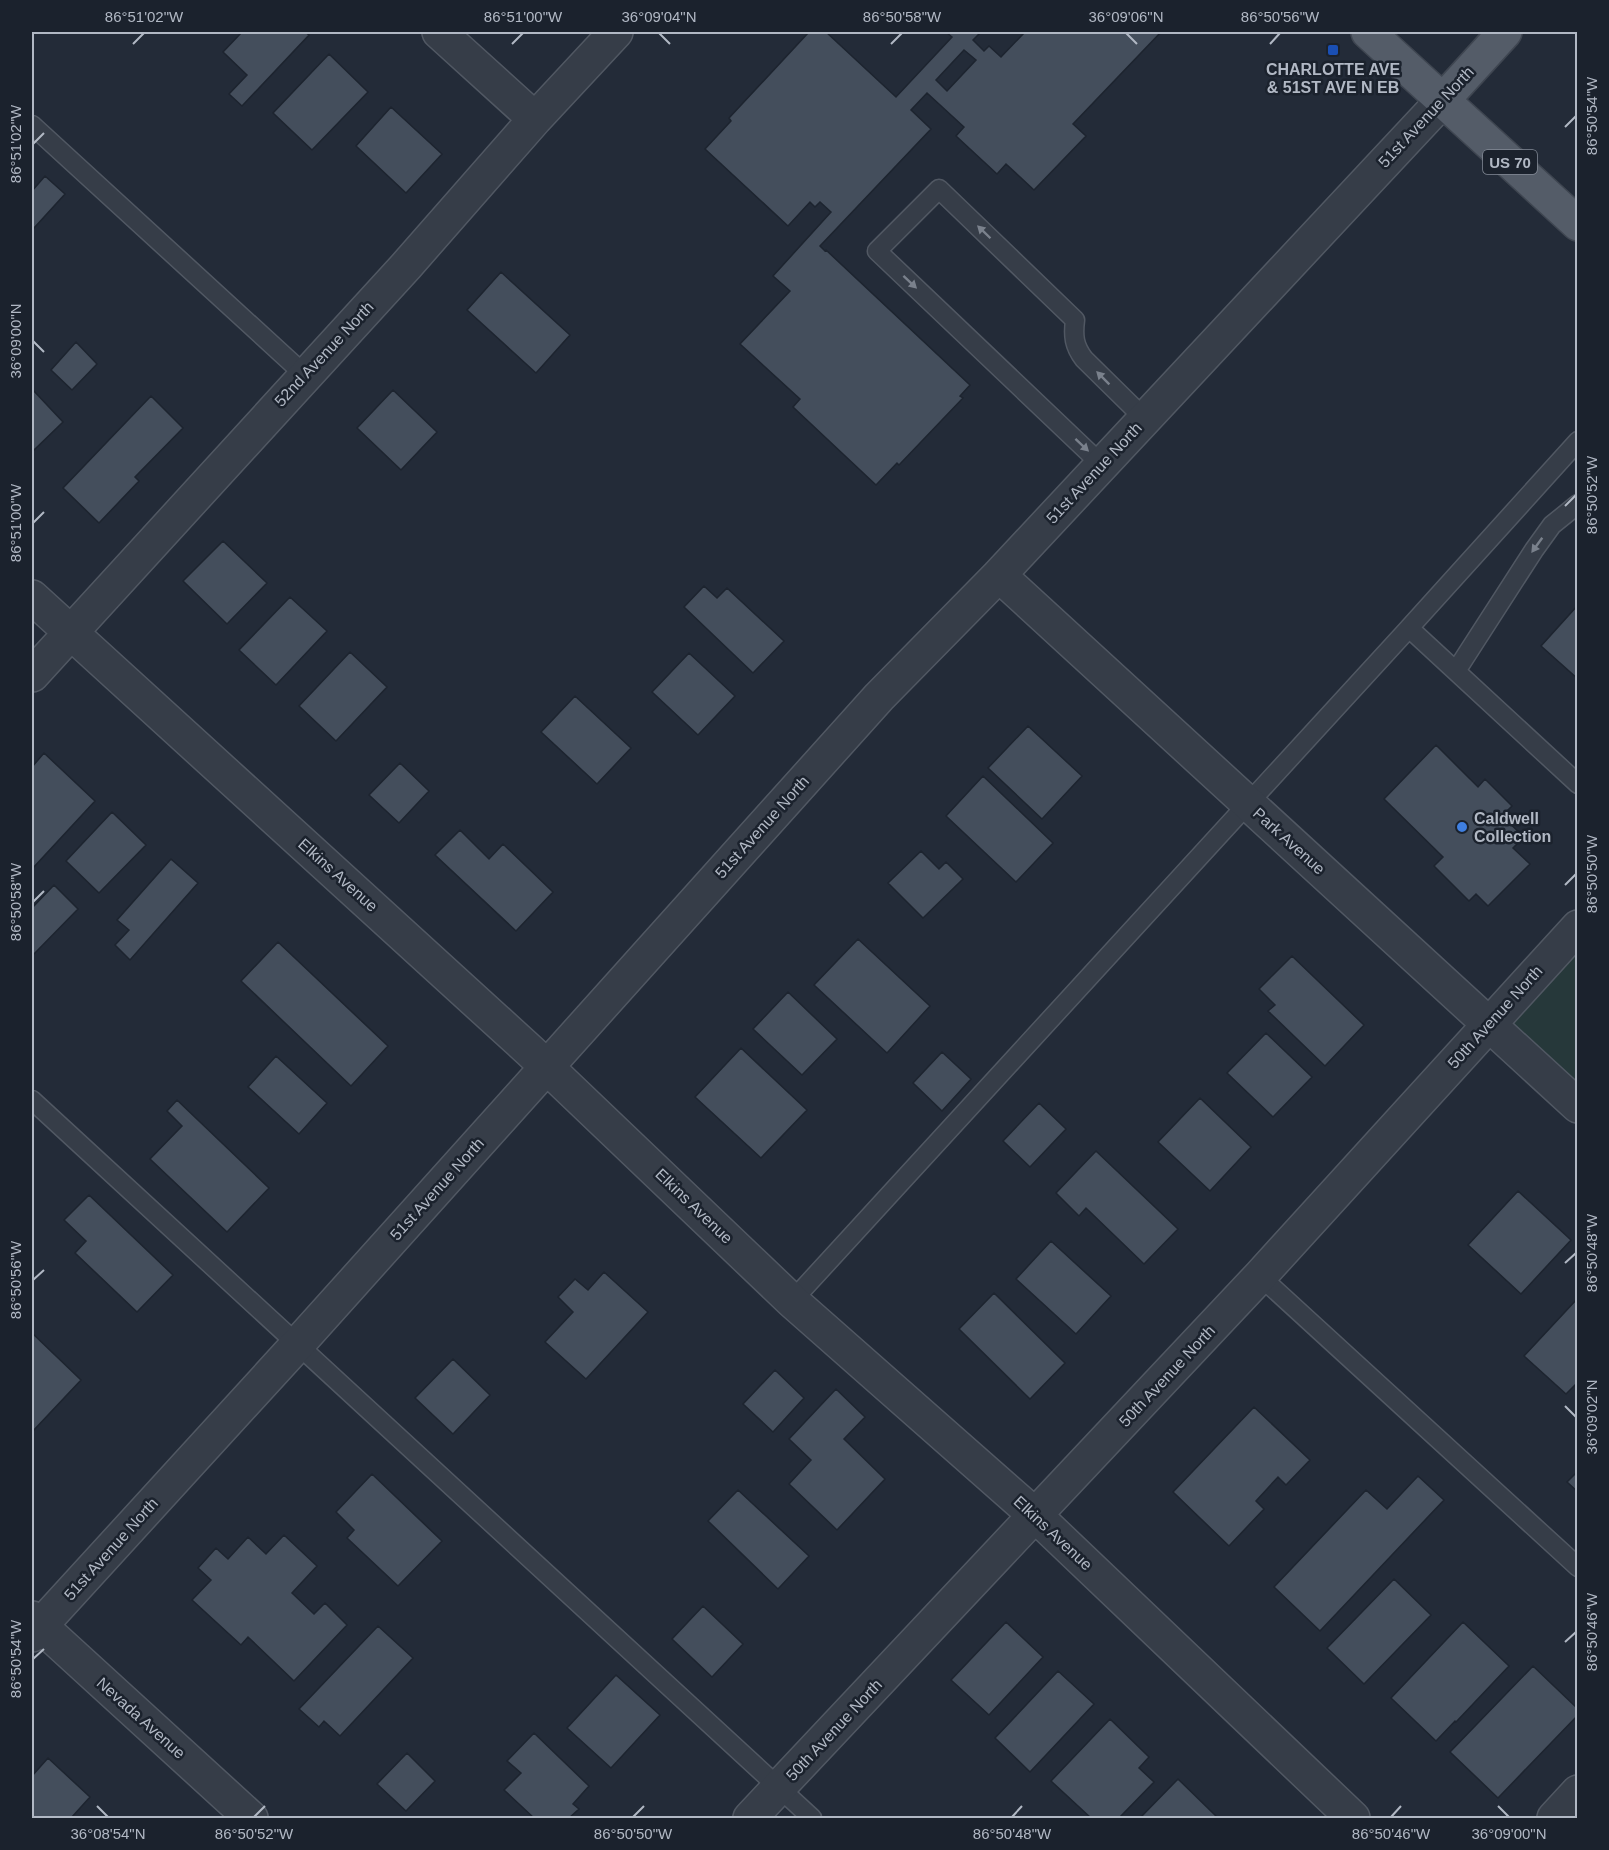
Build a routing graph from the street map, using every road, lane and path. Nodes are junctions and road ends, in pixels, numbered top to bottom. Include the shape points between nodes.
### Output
1 (439, 32) edge
2 (616, 32) edge
3 (1368, 32) edge
4 (1506, 32) edge
5 (1443, 100) junction
6 (535, 119) junction
7 (32, 125) edge
8 (1578, 224) edge
9 (304, 375) junction
10 (1145, 419) junction
11 (1578, 441) edge
12 (1102, 465) junction
13 (1578, 504) edge
14 (999, 575) junction
15 (32, 597) edge
16 (1409, 628) junction
17 (71, 632) junction
18 (1456, 671) junction
19 (32, 675) edge
20 (1578, 784) edge
21 (1248, 804) junction
22 (1578, 927) edge
23 (1489, 1024) junction
24 (546, 1066) junction
25 (32, 1100) edge
26 (1578, 1106) edge
27 (1260, 1276) junction
28 (792, 1300) junction
29 (297, 1345) junction
30 (1036, 1516) junction
31 (1578, 1567) edge
32 (34, 1626) edge
33 (778, 1788) junction
34 (1578, 1792) edge
35 (251, 1818) edge
36 (750, 1818) edge
37 (812, 1818) edge
38 (1353, 1818) edge
39 (1554, 1818) edge

1 - 6 street
2 - 6 street, 52nd Avenue North
3 - 5 main road, US 70
4 - 5 main road, 51st Avenue North
5 - 8 main road, US 70
5 - 10 street, 51st Avenue North
6 - 9 street, 52nd Avenue North
7 - 9 lane
9 - 17 street, 52nd Avenue North
10 - 12 street, 51st Avenue North
10 -> 12 lane via 1076,348 1075,320 939,189 877,251
11 - 16 lane
12 - 14 street, 51st Avenue North
13 -> 18 lane via 1552,525
14 - 21 street, Park Avenue
14 - 24 street, 51st Avenue North via 879,697
15 - 17 street, Elkins Avenue
16 - 18 lane
16 - 21 lane
17 - 19 street, 52nd Avenue North
17 - 24 street, Elkins Avenue
18 - 20 lane
21 - 23 street, Park Avenue
21 - 28 lane
22 - 23 street, 50th Avenue North
23 - 26 street, Park Avenue
23 - 27 street, 50th Avenue North
24 - 28 street, Elkins Avenue
24 - 29 street, 51st Avenue North
25 - 29 lane
27 - 30 street, 50th Avenue North
27 - 31 lane
28 - 30 street, Elkins Avenue
29 - 32 street, 51st Avenue North
29 - 33 lane
30 - 33 street, 50th Avenue North
30 - 38 street, Elkins Avenue
32 - 35 street, Nevada Avenue
33 - 36 street, 50th Avenue North
33 - 37 lane
34 - 39 street

